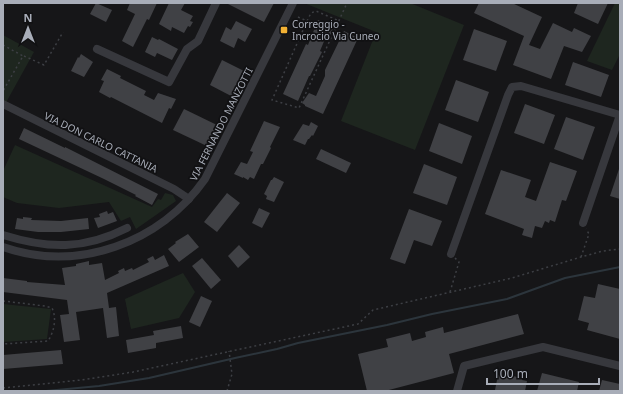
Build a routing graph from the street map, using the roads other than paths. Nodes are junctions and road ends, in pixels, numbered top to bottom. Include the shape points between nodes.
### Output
1 (216, 3) edge
2 (293, 3) edge
3 (97, 48) dead end
4 (3, 104) edge
5 (620, 115) edge
6 (189, 199) junction
7 (583, 223) dead end
8 (127, 228) dead end
9 (3, 235) edge
10 (3, 247) edge
11 (451, 254) dead end
12 (620, 366) edge
13 (457, 391) edge

1 - 3 street via 198,41 187,49 169,82
2 - 6 street, VIA FERNANDO MANZOTTI via 205,179
4 - 6 street, VIA DON CARLO CATTANIA via 174,189
5 - 7 street
5 - 11 street via 521,86 512,87
6 - 10 street, VIA FERNANDO MANZOTTI via 148,232 105,250 49,256 23,253
8 - 9 street via 80,244 41,245
12 - 13 street via 543,347 464,366

